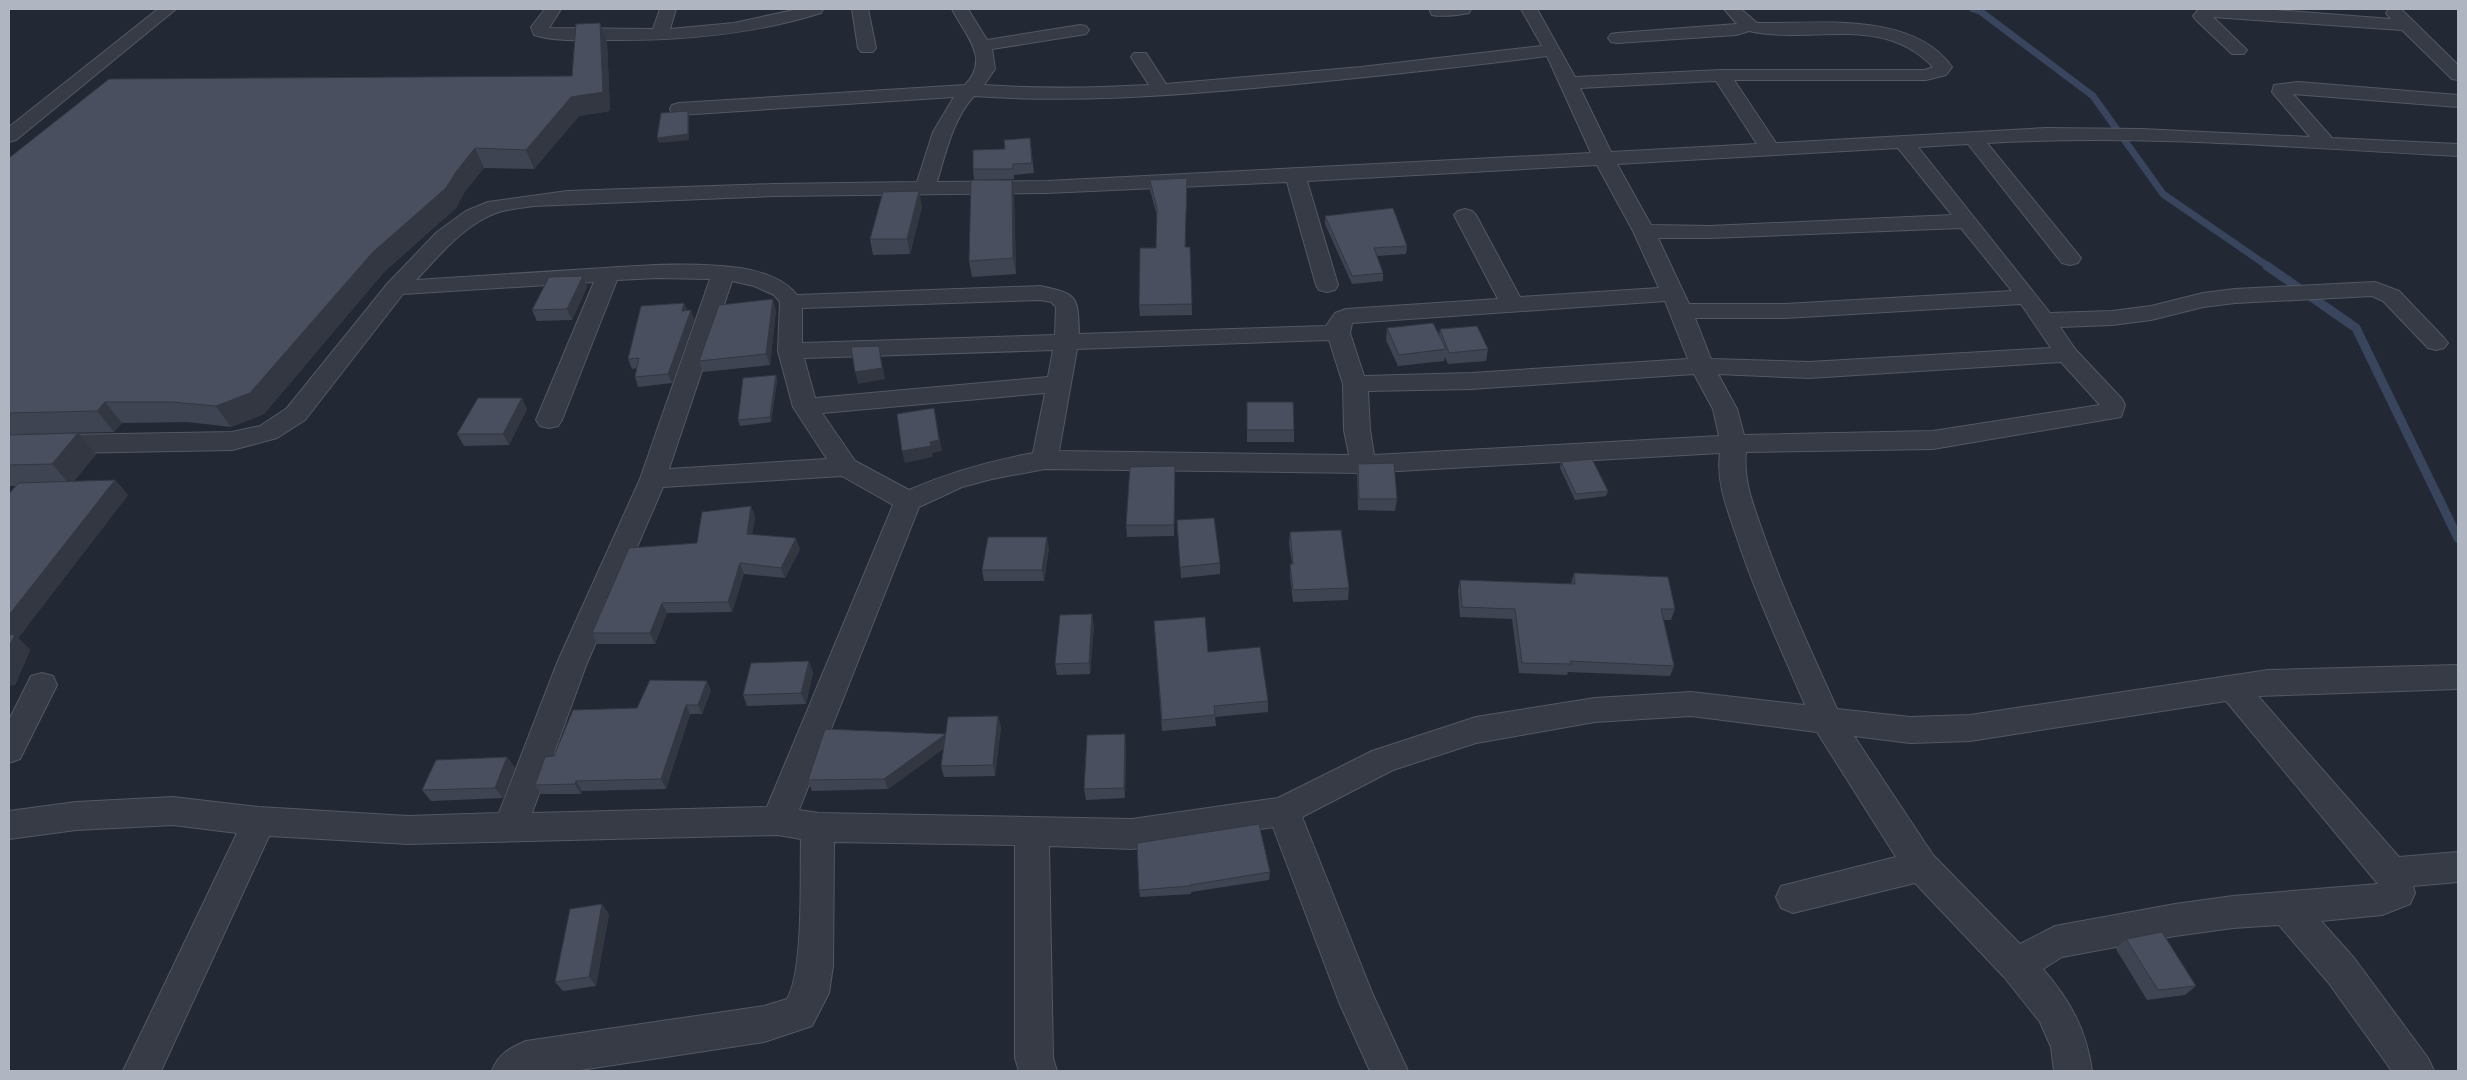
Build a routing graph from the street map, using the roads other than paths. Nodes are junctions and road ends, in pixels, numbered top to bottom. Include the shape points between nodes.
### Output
1 (168, 9) edge
2 (553, 9) edge
3 (668, 9) edge
4 (815, 9) edge
5 (860, 9) edge
6 (960, 9) edge
7 (1463, 9) edge
8 (1529, 9) edge
9 (1732, 9) edge
10 (2390, 9) edge
11 (1438, 11) dead end
12 (757, 17) edge
13 (2408, 25) junction
14 (1748, 26) junction
15 (1080, 30) dead end
16 (660, 34) junction
17 (1617, 38) dead end
18 (980, 46) junction
19 (867, 48) dead end
20 (1553, 50) junction
21 (2238, 50) dead end
22 (1140, 57) dead end
23 (1721, 75) junction
24 (2458, 75) edge
25 (1568, 83) junction
26 (969, 90) junction
27 (1162, 90) junction
28 (2458, 102) edge
29 (679, 110) edge
30 (9, 136) edge
31 (1972, 137) junction
32 (1903, 141) junction
33 (2326, 143) junction
34 (1770, 150) junction
35 (2458, 150) edge
36 (1603, 157) junction
37 (1295, 176) junction
38 (925, 189) junction
39 (1465, 215) dead end
40 (1968, 221) junction
41 (1644, 230) junction
42 (2070, 258) dead end
43 (723, 272) junction
44 (608, 275) junction
45 (1326, 284) dead end
46 (396, 288) junction
47 (2028, 297) junction
48 (790, 302) junction
49 (1677, 303) junction
50 (1512, 304) junction
51 (2044, 320) junction
52 (1338, 333) junction
53 (1067, 340) junction
54 (2436, 343) dead end
55 (790, 351) junction
56 (2067, 354) junction
57 (1702, 366) junction
58 (1059, 384) junction
59 (1355, 384) junction
60 (805, 407) junction
61 (549, 420) dead end
62 (1734, 444) junction
63 (9, 445) edge
64 (1045, 460) junction
65 (1363, 464) junction
66 (846, 467) junction
67 (653, 479) junction
68 (908, 501) junction
69 (2458, 677) edge
70 (42, 685) dead end
71 (2233, 688) junction
72 (1827, 721) junction
73 (9, 750) edge
74 (1283, 811) junction
75 (258, 821) junction
76 (778, 821) junction
77 (9, 825) edge
78 (510, 827) junction
79 (818, 827) junction
80 (1032, 831) junction
81 (1921, 866) junction
82 (2458, 867) edge
83 (2391, 873) junction
84 (1793, 897) dead end
85 (2286, 909) junction
86 (2017, 965) junction
87 (142, 1071) edge
88 (511, 1071) edge
89 (1038, 1071) edge
90 (1389, 1071) edge
91 (2073, 1071) edge
92 (2415, 1071) edge

1 - 30 street
2 - 16 street via 540,27 542,32
3 - 16 street
4 - 12 street via 781,20
5 - 19 street
6 - 18 street
7 - 11 street
8 - 20 street
9 - 14 street
10 - 13 street
12 - 16 street
13 - 21 street via 2205,12 2202,16
13 - 24 street
14 - 17 street via 1736,30
14 - 23 street via 1878,32 1924,48 1944,67 1926,75
15 - 18 street
18 - 26 street via 986,64 984,73
20 - 25 street
20 - 27 street via 1367,73
22 - 27 street
23 - 25 street
23 - 34 street
25 - 36 street
26 - 27 street via 1004,93
26 - 29 street
26 - 38 street via 945,122
28 - 33 street via 2281,89
31 - 32 street
31 - 33 street via 2141,135
31 - 42 street
32 - 34 street
32 - 40 street
33 - 35 street
34 - 36 street
36 - 37 street
36 - 41 street
37 - 38 street
37 - 45 street
38 - 46 street via 567,197 496,206 473,216 445,237
39 - 50 street
40 - 41 street via 1710,232
40 - 47 street
41 - 49 street
43 - 44 street via 658,271
43 - 48 street via 762,281 782,290
43 - 67 street
44 - 46 street
44 - 61 street
46 - 63 street via 296,414 268,432 232,440
47 - 49 street via 1785,311
47 - 51 street
48 - 53 street via 1040,293 1059,297 1067,306
48 - 55 street
49 - 50 street
49 - 57 street
50 - 52 street via 1346,316 1337,326
51 - 54 street via 2112,318 2235,296 2375,289 2391,296
51 - 56 street
52 - 53 street
52 - 59 street
53 - 55 street
53 - 58 street
55 - 60 street
56 - 57 street via 1809,370
56 - 62 street via 2109,400 2112,410 1933,440
57 - 59 street via 1481,380
57 - 62 street via 1725,408
58 - 60 street
58 - 64 street
59 - 65 street via 1357,430
60 - 66 street
62 - 65 street
62 - 72 street via 1731,468 1736,494 1765,579
64 - 65 street
64 - 68 street via 953,480
66 - 67 street
66 - 68 street
67 - 78 street via 572,663
68 - 76 street
69 - 71 street via 2268,682
70 - 73 street
71 - 72 street via 1970,728 1910,730
71 - 83 street
72 - 74 street via 1691,704 1595,710 1476,730 1393,757
72 - 81 street
74 - 80 street via 1132,834
74 - 90 street via 1357,1002
75 - 77 street via 173,811 76,816
75 - 78 street via 408,830
75 - 87 street
76 - 78 street
76 - 79 street
79 - 80 street
79 - 88 street via 815,966 811,993 799,1013 764,1024 526,1060
80 - 89 street via 1034,1058
81 - 84 street
81 - 86 street
82 - 83 street
83 - 85 street via 2398,893 2382,899
85 - 86 street via 2175,920 2055,942
85 - 92 street via 2341,970
86 - 91 street via 2053,1009 2070,1046

